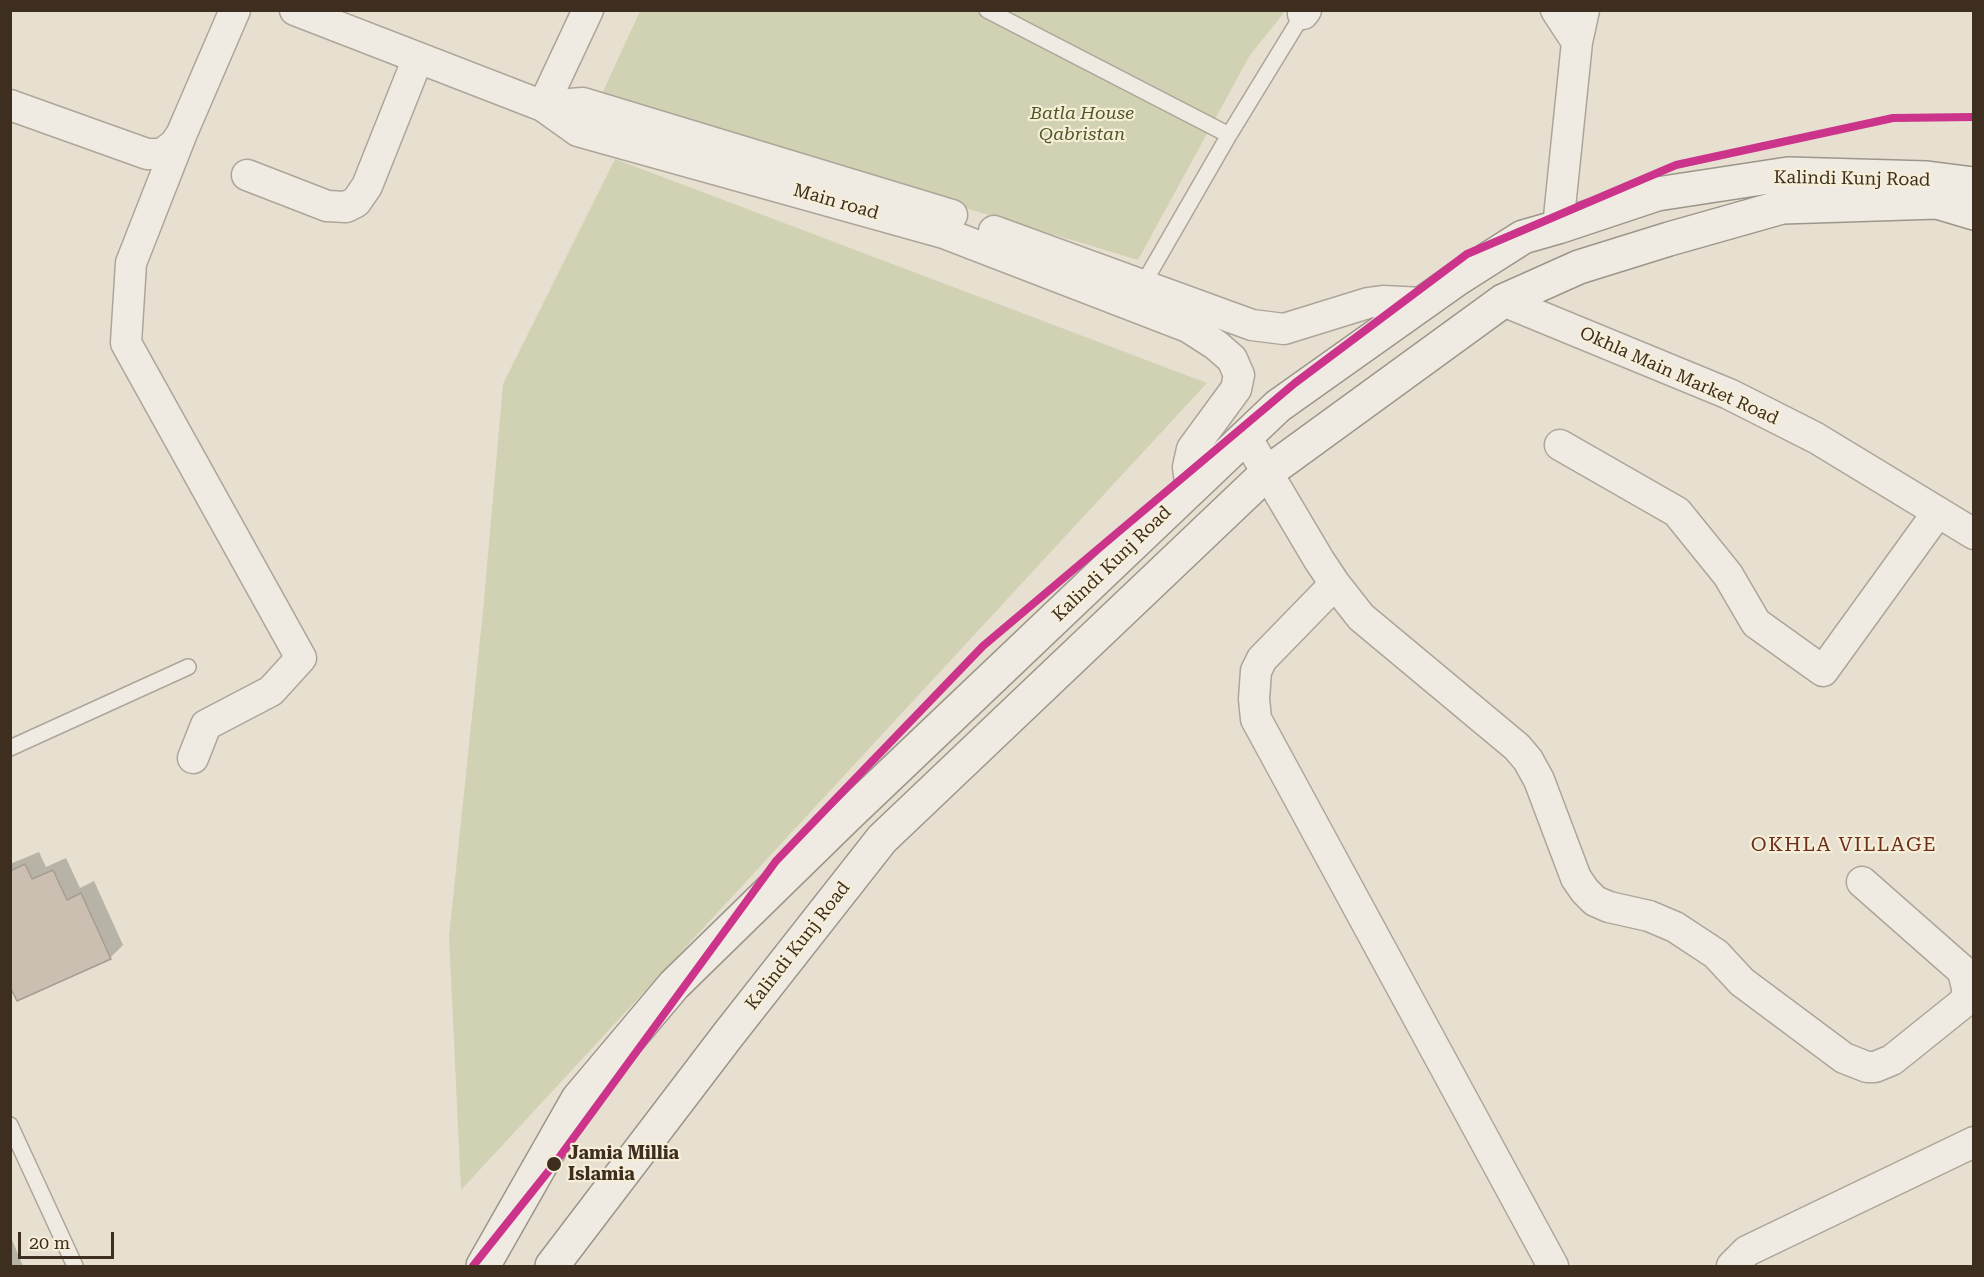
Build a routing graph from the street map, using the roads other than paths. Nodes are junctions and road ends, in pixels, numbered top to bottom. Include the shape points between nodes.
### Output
1 (235, 10) edge
2 (295, 10) edge
3 (588, 10) edge
4 (987, 10) edge
5 (1556, 10) edge
6 (1584, 10) edge
7 (1305, 12) edge
8 (1577, 42) junction
9 (418, 58) junction
10 (10, 105) edge
11 (543, 106) junction
12 (182, 134) junction
13 (1229, 135) junction
14 (247, 175) dead end
15 (1974, 184) edge
16 (1974, 213) edge
17 (1558, 227) junction
18 (1142, 286) junction
19 (1503, 301) junction
20 (1423, 303) junction
21 (1246, 437) junction
22 (1560, 445) dead end
23 (1268, 472) junction
24 (1191, 489) junction
25 (1938, 512) junction
26 (1974, 534) edge
27 (1335, 584) junction
28 (188, 667) dead end
29 (10, 748) edge
30 (193, 758) dead end
31 (1862, 882) dead end
32 (10, 1125) edge
33 (1974, 1142) edge
34 (75, 1266) edge
35 (483, 1266) edge
36 (552, 1266) edge
37 (1553, 1266) edge
38 (1732, 1266) edge

1 - 12 street
2 - 9 street, Main road
3 - 11 street
4 - 13 lane
5 - 8 street
6 - 8 street
7 - 13 lane
8 - 17 street
9 - 11 street, Main road
9 - 14 street via 367,186 356,202 346,207 327,206
10 - 12 street via 147,154 162,154
11 - 18 street via 584,103 946,212
11 - 24 street, Main road via 578,131 944,233 1188,327 1232,359 1239,375 1236,388 1192,449 1188,467
12 - 30 street via 131,263 126,343 301,658 271,691 206,725
13 - 18 lane
15 - 17 main road, Kalindi Kunj Road via 1927,178 1788,174 1657,194
16 - 19 main road, Kalindi Kunj Road via 1937,202 1782,207 1578,267
17 - 20 main road, Kalindi Kunj Road via 1523,237
18 - 20 street via 1252,325 1284,329 1368,303
19 - 23 main road, Kalindi Kunj Road
19 - 25 street, Okhla Main Market Road via 1729,394 1816,438
20 - 21 main road, Kalindi Kunj Road via 1278,406
21 - 23 street
21 - 24 main road, Kalindi Kunj Road
22 - 25 street via 1677,512 1728,575 1756,623 1823,671
23 - 27 street
23 - 36 main road, Kalindi Kunj Road via 882,839
24 - 35 main road, Kalindi Kunj Road via 674,985 578,1099
25 - 26 street, Okhla Main Market Road
27 - 31 street via 1361,617 1528,760 1576,878 1595,901 1675,927 1716,954 1742,982 1844,1058 1867,1067 1882,1065 1901,1053 1964,1003 1967,988 1964,971
27 - 37 street via 1262,659 1256,671 1256,719
28 - 29 lane
32 - 34 lane
33 - 38 street via 1747,1251

